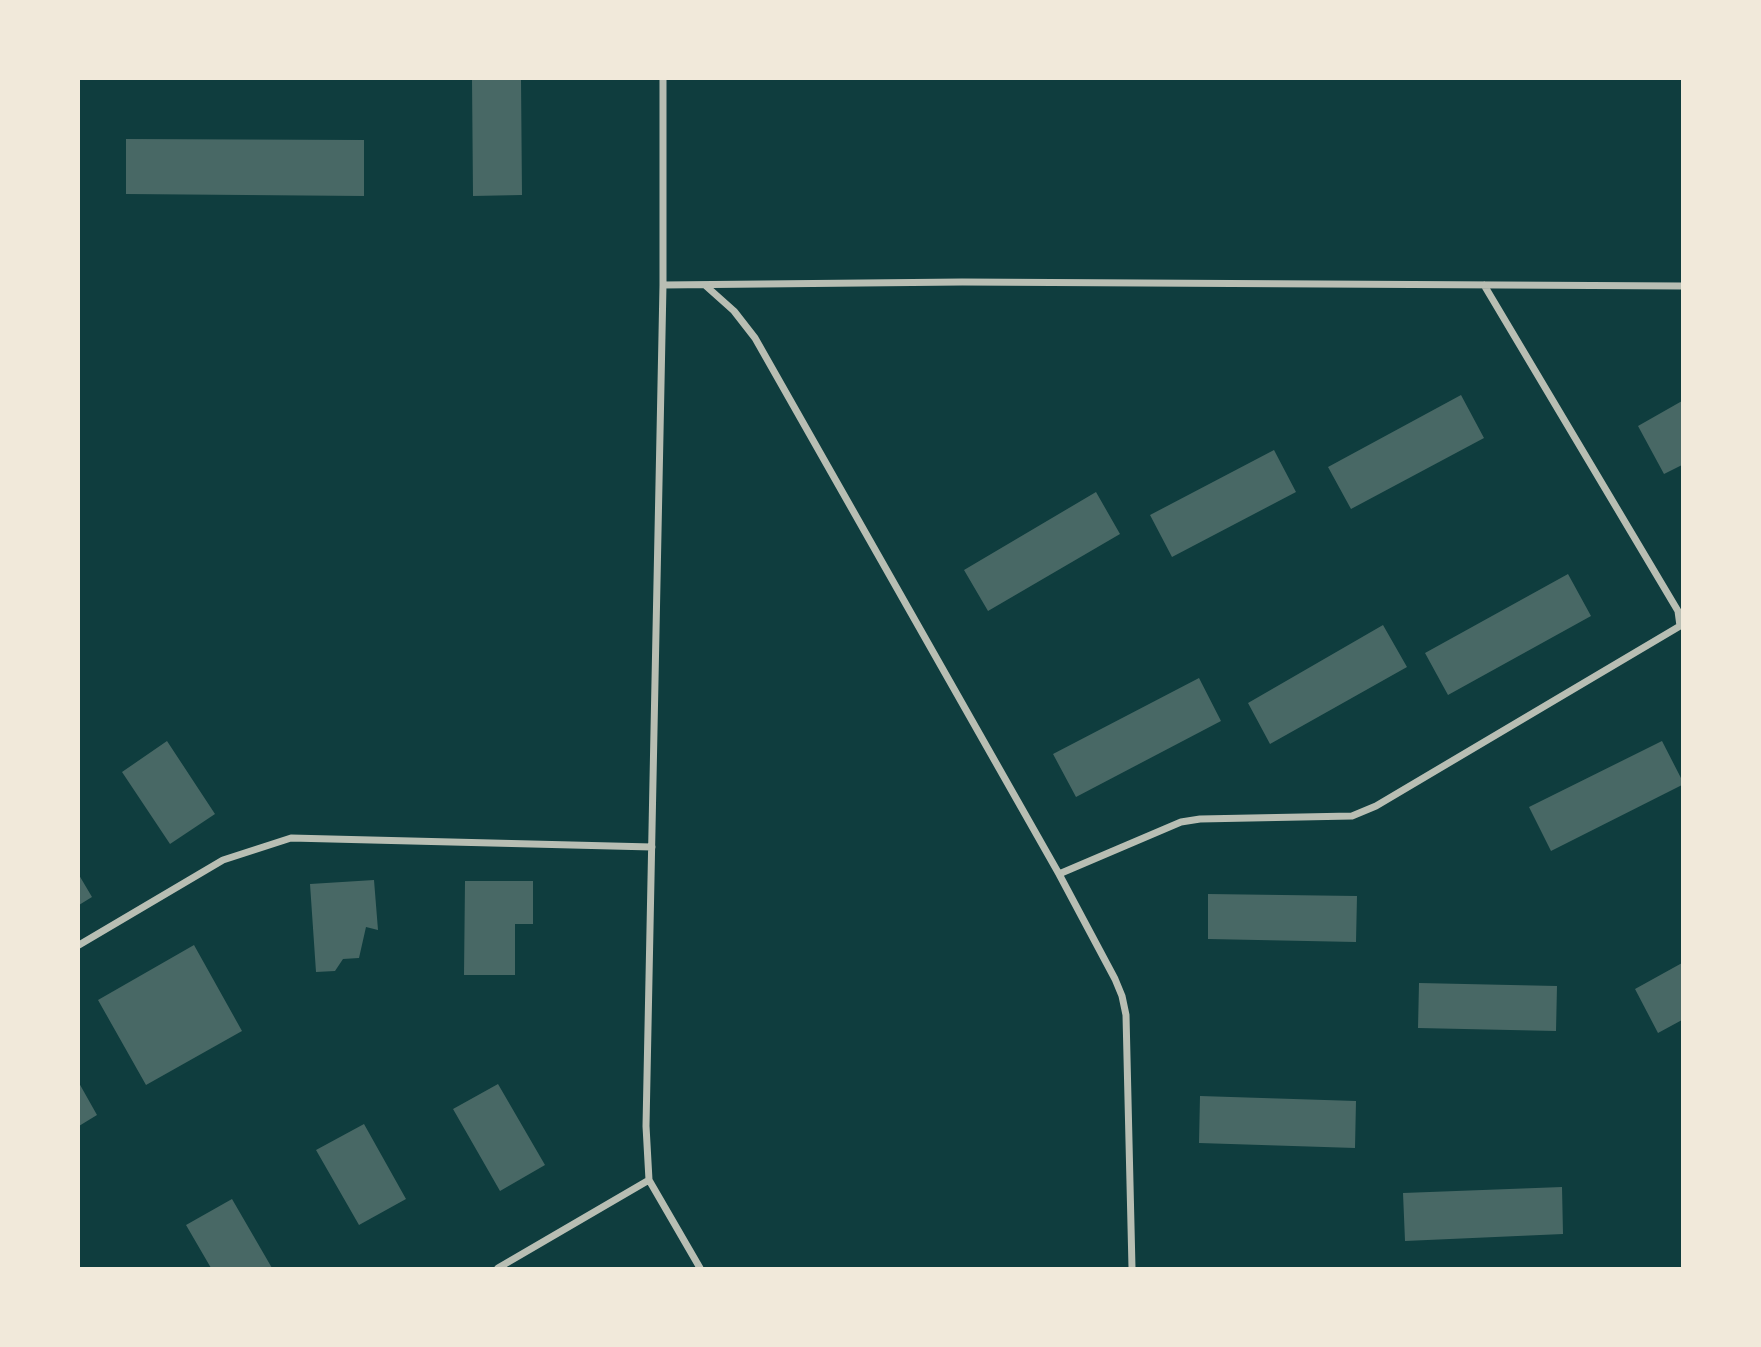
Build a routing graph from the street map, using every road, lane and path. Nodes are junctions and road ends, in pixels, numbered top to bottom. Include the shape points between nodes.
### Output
1 (663, 79) edge
2 (663, 285) junction
3 (1484, 285) junction
4 (706, 286) junction
5 (1682, 286) edge
6 (652, 847) junction
7 (1059, 874) junction
8 (79, 945) edge
9 (649, 1180) junction
10 (498, 1268) edge
11 (700, 1268) edge
12 (1132, 1268) edge

1 - 2 street
2 - 4 street
2 - 6 street
3 - 4 street via 948,282
3 - 5 street
3 - 7 street via 1678,611 1680,626 1352,816 1181,822
4 - 7 street via 755,338
6 - 8 street via 291,838 223,860
6 - 9 street
7 - 12 street via 1115,979 1126,1014
9 - 10 street
9 - 11 street

